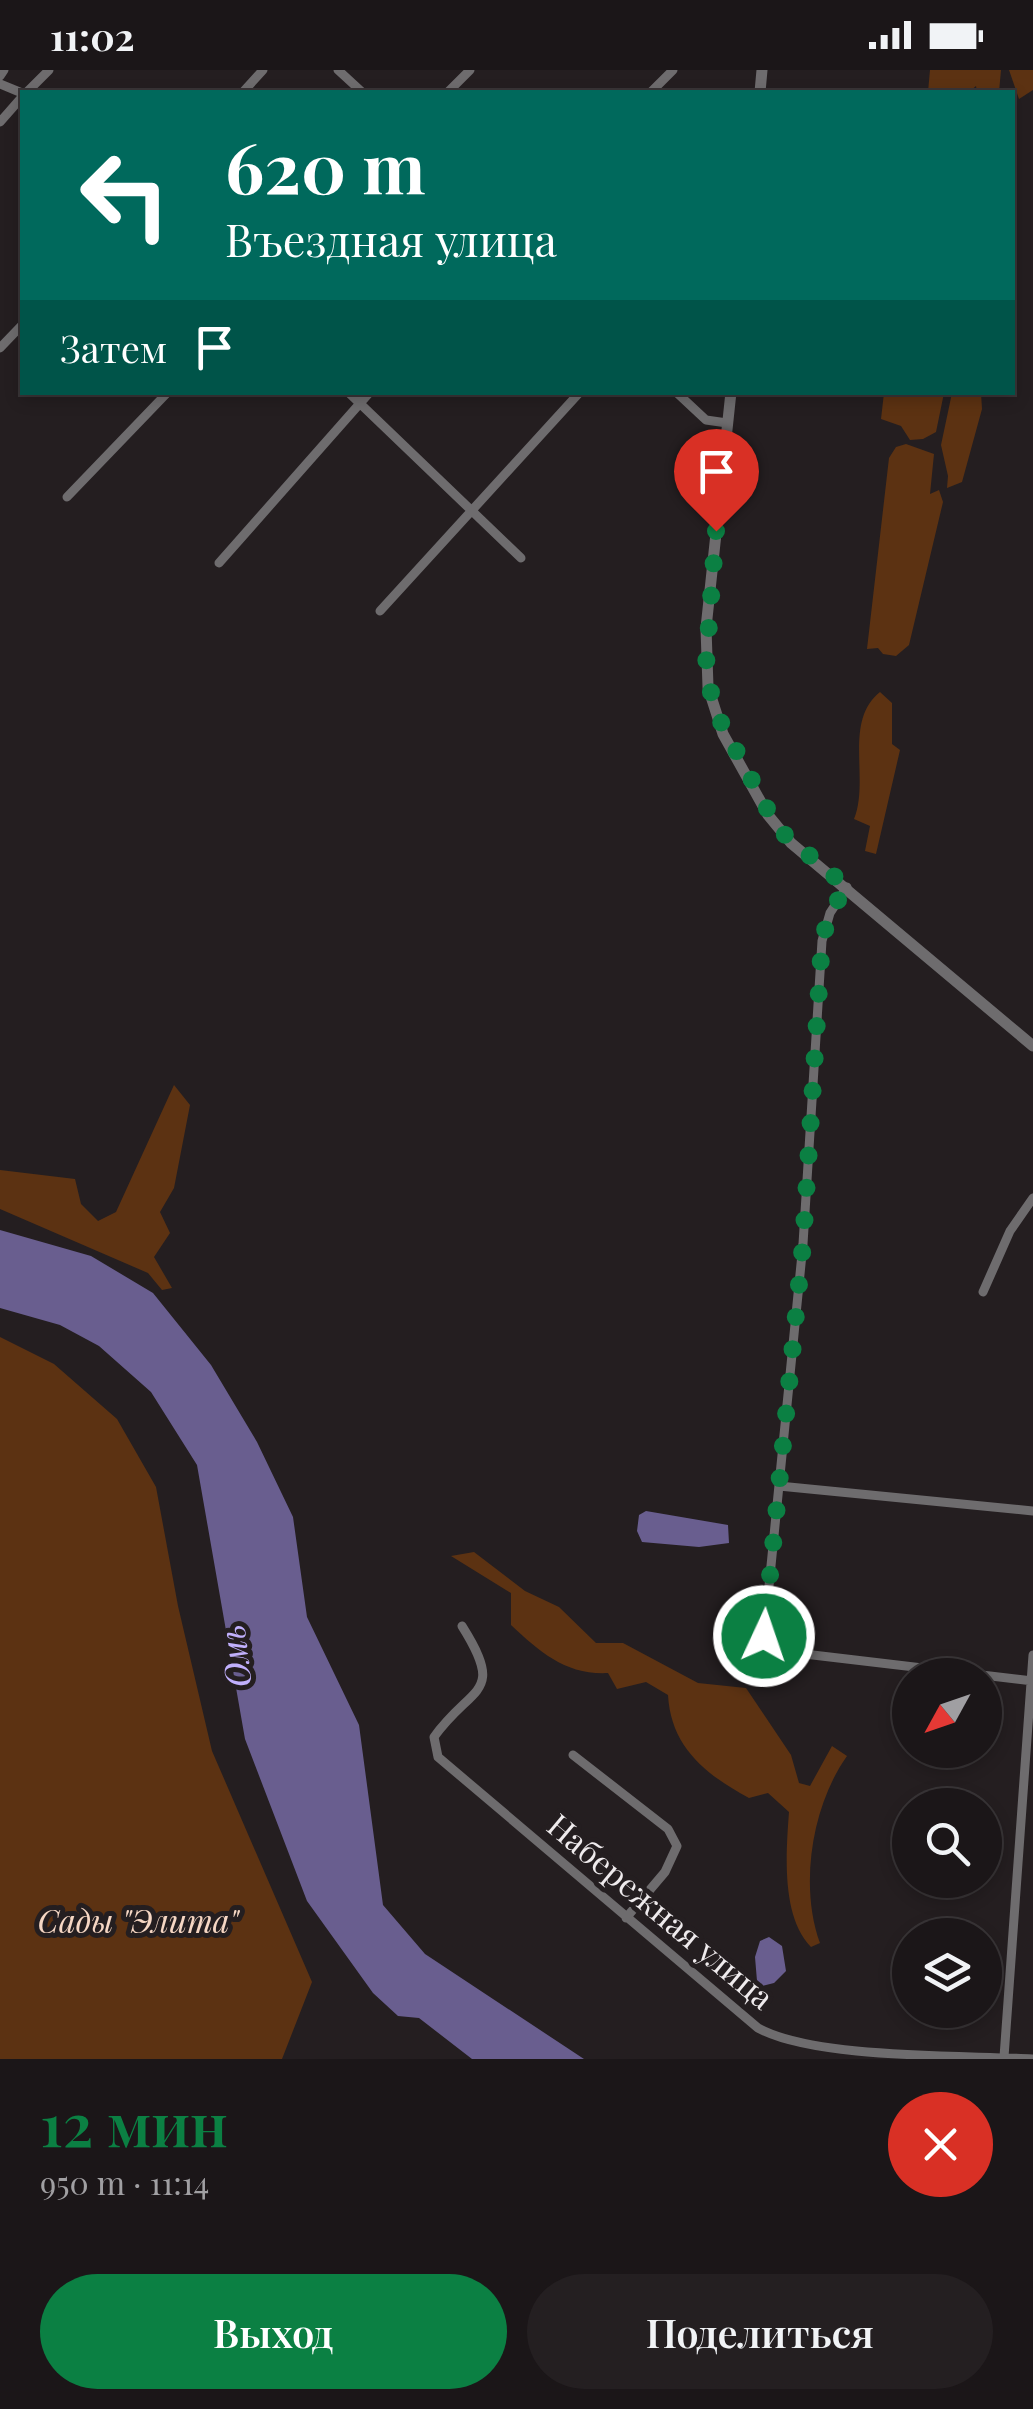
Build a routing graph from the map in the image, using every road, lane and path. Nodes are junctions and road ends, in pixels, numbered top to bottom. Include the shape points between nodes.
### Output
1 (4, 70) edge
2 (49, 70) edge
3 (263, 70) edge
4 (338, 70) edge
5 (470, 70) edge
6 (672, 70) edge
7 (0, 80) edge
8 (28, 90) edge
9 (245, 90) edge
10 (360, 90) edge
11 (450, 90) edge
12 (653, 90) edge
13 (20, 99) edge
14 (0, 122) edge
15 (20, 327) edge
16 (0, 348) edge
17 (165, 395) edge
18 (351, 395) edge
19 (367, 395) edge
20 (577, 395) edge
21 (679, 395) edge
22 (730, 395) edge
23 (360, 403) junction
24 (727, 423) junction
25 (67, 497) dead end
26 (470, 508) junction
27 (521, 558) dead end
28 (219, 563) dead end
29 (380, 611) dead end
30 (849, 889) junction
31 (1033, 1046) edge
32 (1033, 1198) edge
33 (983, 1292) dead end
34 (779, 1486) junction
35 (1033, 1512) edge
36 (462, 1626) dead end
37 (1033, 1655) edge
38 (1032, 1680) edge
39 (573, 1755) dead end
40 (626, 1918) junction
41 (1004, 2057) edge
42 (917, 2058) edge
43 (1032, 2059) edge

1 - 7 street
2 - 8 street
3 - 9 street
4 - 10 street
5 - 11 street
6 - 12 street
13 - 14 street
15 - 16 street
17 - 25 street
18 - 23 street
19 - 23 street
20 - 26 street
21 - 24 street via 706,420
22 - 24 street
23 - 26 street
23 - 28 street
24 - 30 street via 706,628 714,709 778,829
26 - 27 street
26 - 29 street
30 - 31 street
30 - 34 street via 830,912 822,941
32 - 33 street
34 - 35 street
34 - 38 street via 763,1622 768,1648
36 - 40 street, Набережная улица via 485,1675 482,1687 434,1737 438,1757
37 - 38 street
38 - 41 street
39 - 40 street via 668,1829 678,1846
40 - 42 street, Набережная улица via 770,2035
41 - 42 street, Набережная улица
41 - 43 street, Набережная улица

